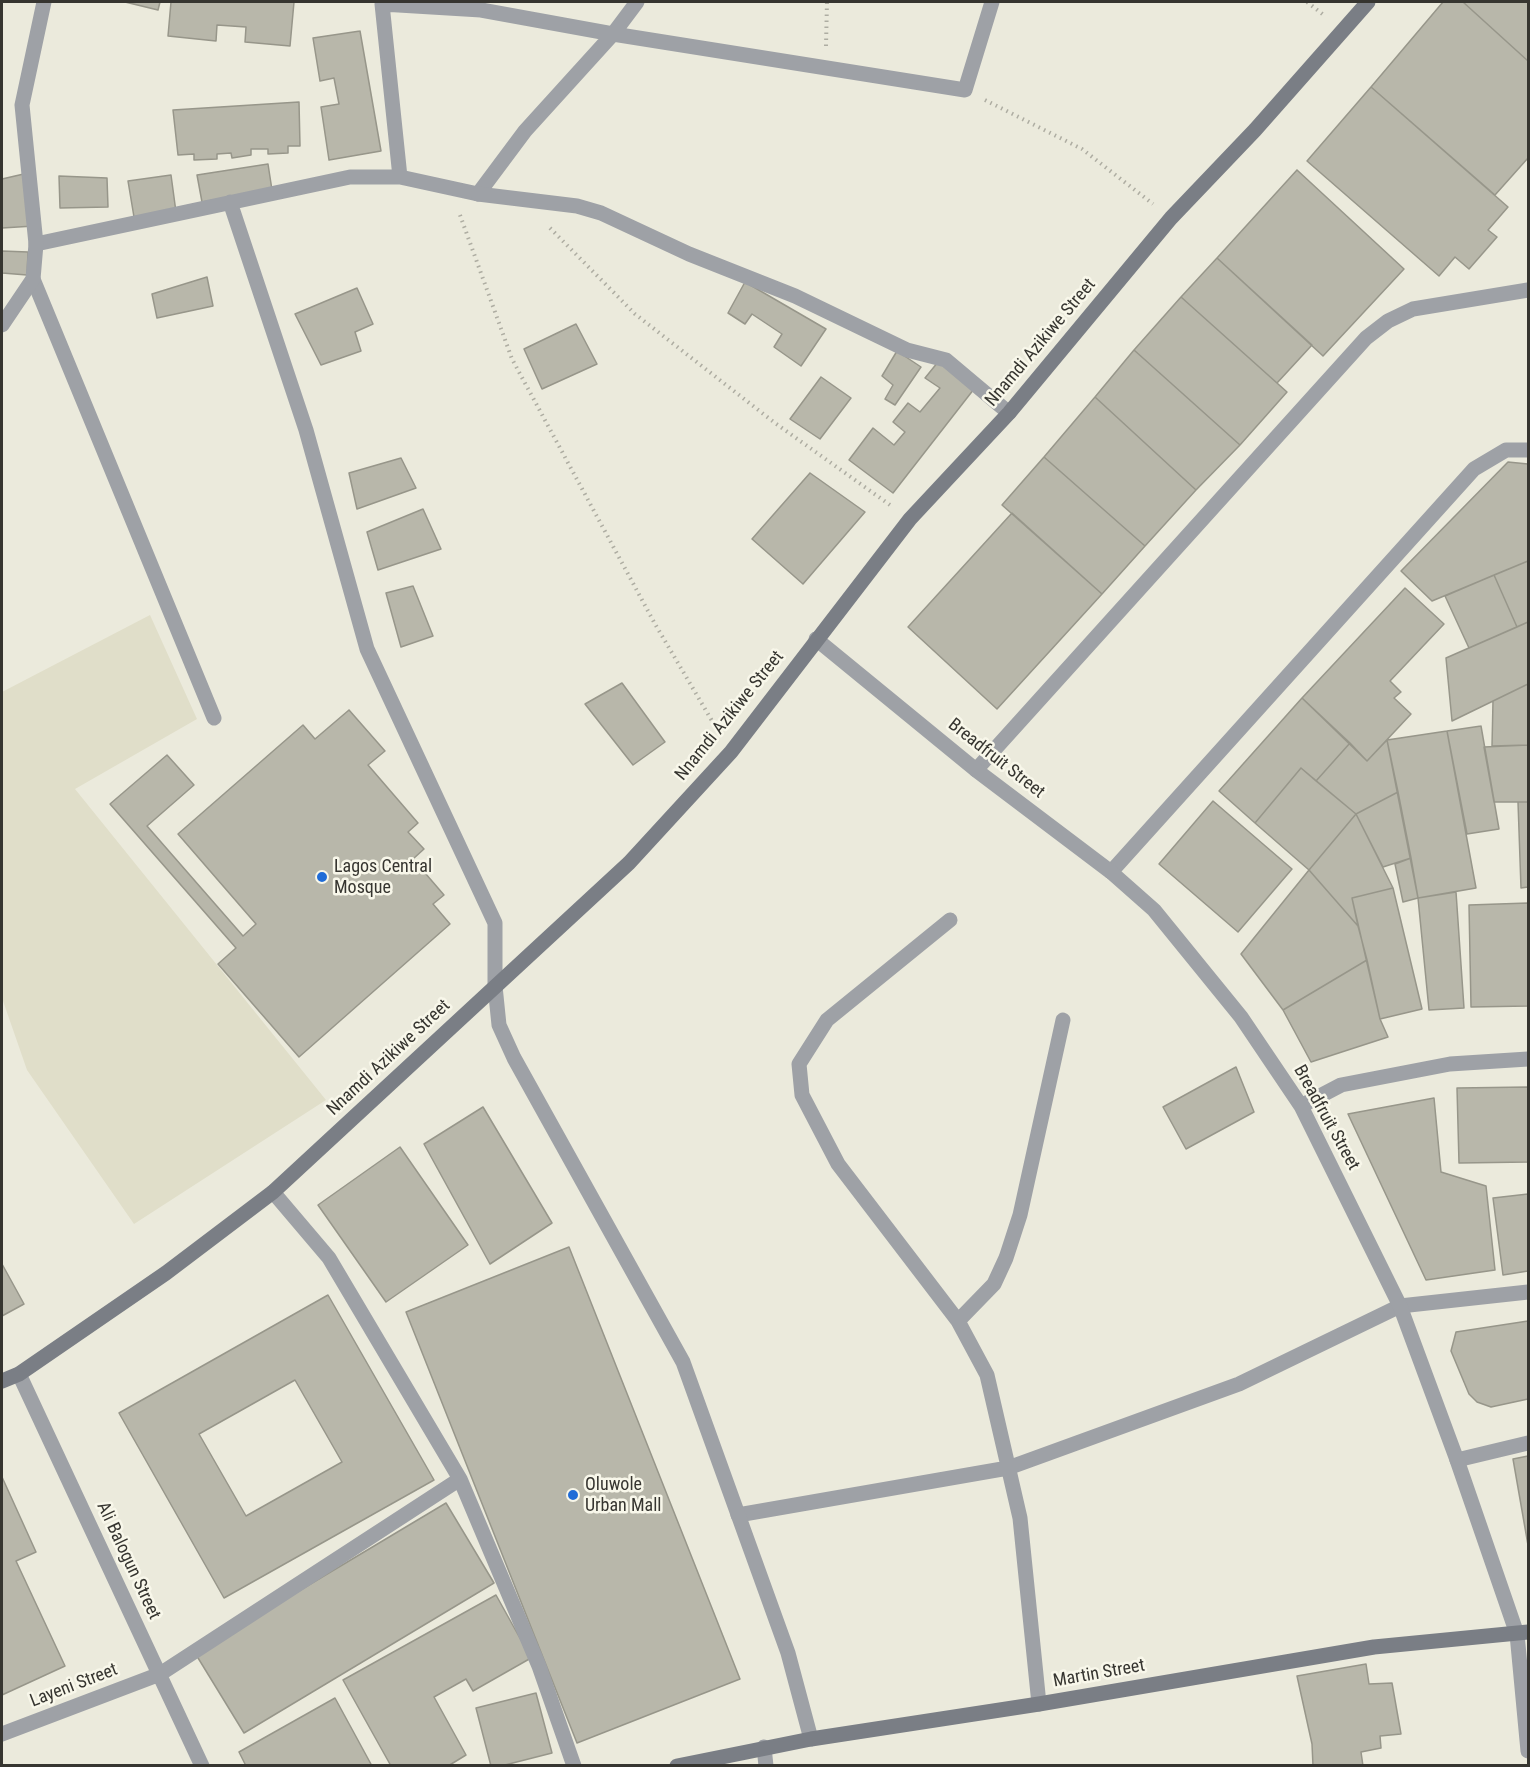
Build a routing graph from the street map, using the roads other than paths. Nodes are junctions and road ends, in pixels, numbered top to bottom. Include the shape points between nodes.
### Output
1 (44, 2) edge
2 (637, 2) edge
3 (993, 2) edge
4 (1368, 2) edge
5 (613, 34) junction
6 (400, 177) junction
7 (478, 194) junction
8 (230, 202) junction
9 (36, 244) junction
10 (33, 279) junction
11 (1528, 290) edge
12 (2, 325) edge
13 (1010, 412) junction
14 (1528, 450) edge
15 (816, 639) junction
16 (214, 718) dead end
17 (976, 770) junction
18 (1112, 872) junction
19 (950, 920) dead end
20 (495, 986) junction
21 (1063, 1020) dead end
22 (1528, 1059) edge
23 (1301, 1106) junction
24 (273, 1192) junction
25 (1528, 1292) edge
26 (1400, 1306) junction
27 (958, 1321) junction
28 (19, 1374) junction
29 (2, 1381) edge
30 (1528, 1443) edge
31 (1457, 1460) junction
32 (1008, 1468) junction
33 (460, 1479) junction
34 (738, 1515) junction
35 (1523, 1633) edge
36 (160, 1674) junction
37 (1038, 1704) junction
38 (2, 1734) edge
39 (811, 1739) junction
40 (764, 1747) junction
41 (1528, 1751) edge
42 (202, 1766) edge
43 (573, 1766) edge
44 (677, 1766) edge
45 (766, 1766) edge

1 - 9 street via 22,105
2 - 5 street
3 - 5 street via 965,90
4 - 13 main road, Nnamdi Azikiwe Street via 1171,218
5 - 6 street via 482,10 382,4
5 - 7 street via 525,131
6 - 7 street
6 - 8 street via 350,177
7 - 13 street via 577,206 601,213 689,254 795,296 907,350 946,360
8 - 9 street
8 - 20 street via 306,430 367,649 495,923
9 - 10 street
10 - 12 street
10 - 16 street
11 - 17 street via 1413,309 1366,338
13 - 15 main road, Nnamdi Azikiwe Street via 910,519
14 - 18 street via 1506,450 1474,469
15 - 17 street, Breadfruit Street
15 - 20 main road, Nnamdi Azikiwe Street via 731,752 629,862
17 - 18 street, Breadfruit Street
18 - 23 street, Breadfruit Street via 1154,910 1188,951 1240,1017
19 - 27 street via 827,1020 799,1064 802,1095 838,1164
20 - 24 main road, Nnamdi Azikiwe Street
20 - 34 street via 499,1025 514,1058 683,1362
21 - 27 street via 1020,1215 1006,1258 994,1284
22 - 23 street via 1450,1064 1341,1085
23 - 26 street, Breadfruit Street
24 - 28 main road, Nnamdi Azikiwe Street via 166,1273
24 - 33 street via 329,1258
25 - 26 street
26 - 31 street, Breadfruit Street
26 - 32 street via 1239,1384
27 - 32 street via 987,1374
28 - 29 main road, Nnamdi Azikiwe Street
28 - 36 street, Ali Balogun Street
30 - 31 street
31 - 35 street, Breadfruit Street
32 - 34 street
32 - 37 street via 1020,1518
33 - 36 street, Layeni Street
33 - 43 street via 539,1666
34 - 39 street via 789,1653
35 - 37 main road, Martin Street via 1374,1647
35 - 41 street, Breadfruit Street
36 - 38 street, Layeni Street
36 - 42 street, Ali Balogun Street
37 - 39 main road, Martin Street
39 - 40 main road, Martin Street
40 - 44 main road, Martin Street
40 - 45 street

